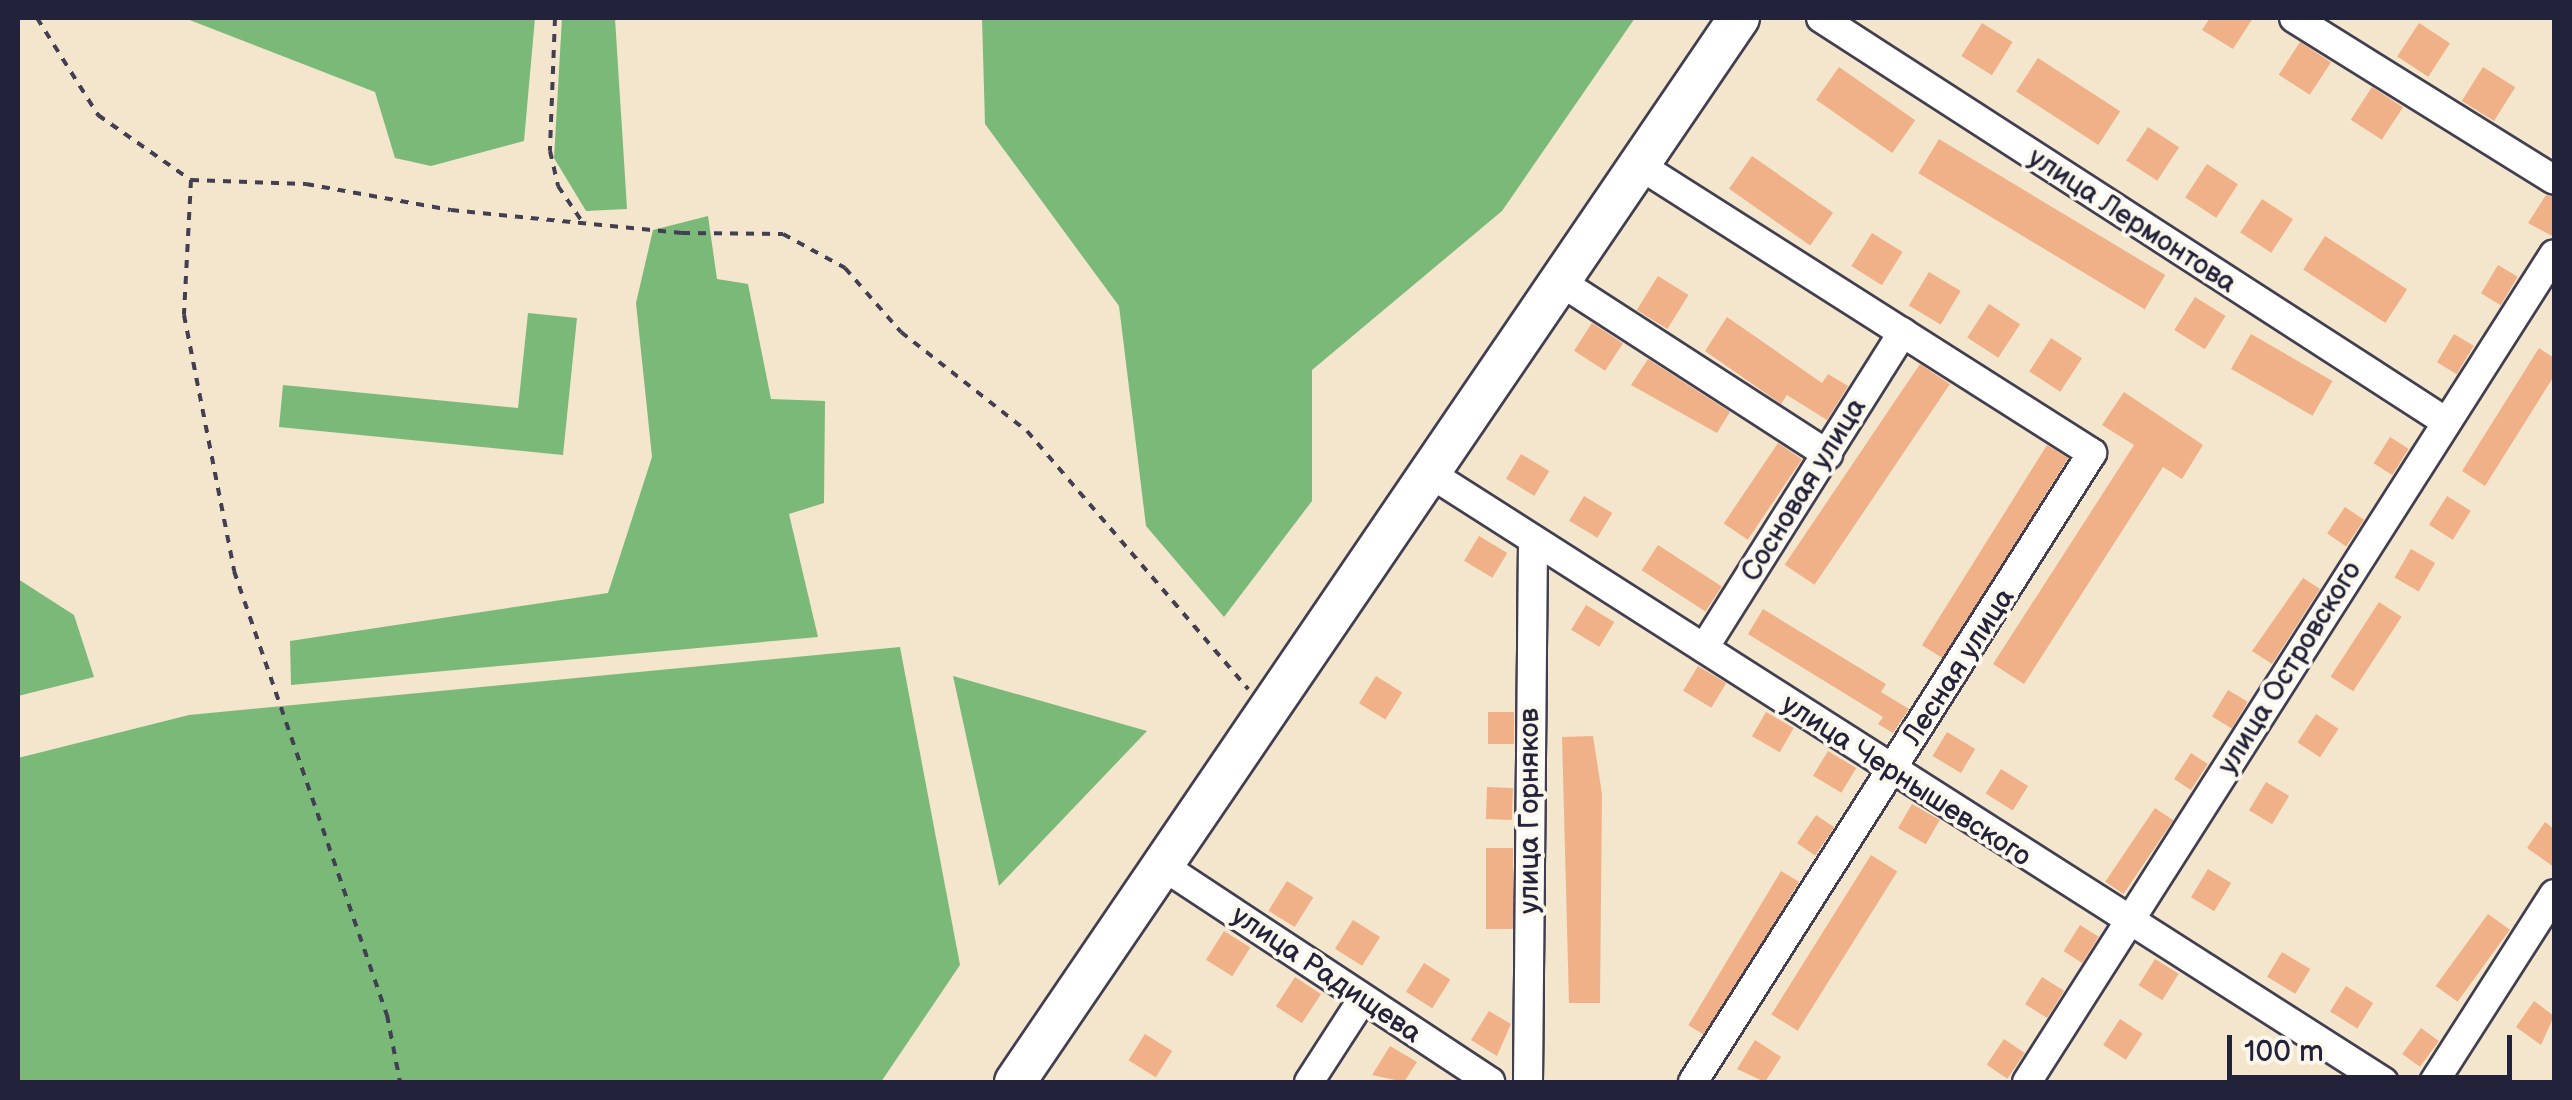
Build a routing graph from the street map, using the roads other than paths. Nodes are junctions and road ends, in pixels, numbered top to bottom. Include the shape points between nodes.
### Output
1 (1739, 18) edge
2 (1821, 18) edge
3 (2294, 18) edge
4 (1640, 165) junction
5 (2554, 180) edge
6 (2554, 254) edge
7 (1561, 282) junction
8 (1903, 332) junction
9 (2446, 421) junction
10 (1828, 455) junction
11 (1432, 474) junction
12 (1532, 540) junction
13 (1704, 648) junction
14 (1890, 772) junction
15 (1163, 866) junction
16 (2554, 894) edge
17 (2128, 926) junction
18 (1362, 1000) junction
19 (1015, 1082) edge
20 (1309, 1082) edge
21 (1490, 1082) edge
22 (1528, 1082) edge
23 (1693, 1082) edge
24 (2027, 1082) edge
25 (2384, 1082) edge
26 (2434, 1082) edge

1 - 4 highway
2 - 9 street, улица Лермонтова
3 - 5 street
4 - 7 highway
4 - 8 street
6 - 9 street, улица Островского
7 - 10 street
7 - 11 highway
8 - 10 street, Сосновая улица
8 - 14 street, Лесная улица via 2092,453
9 - 17 street, улица Островского
10 - 13 street, Сосновая улица
11 - 12 street, улица Чернышевского
11 - 15 highway
12 - 13 street, улица Чернышевского
12 - 22 street, улица Горняков
13 - 14 street, улица Чернышевского
14 - 17 street, улица Чернышевского
14 - 23 street, Лесная улица
15 - 18 street, улица Радищева
15 - 19 highway
16 - 26 street
17 - 24 street, улица Островского
17 - 25 street, улица Чернышевского
18 - 20 street
18 - 21 street, улица Радищева

